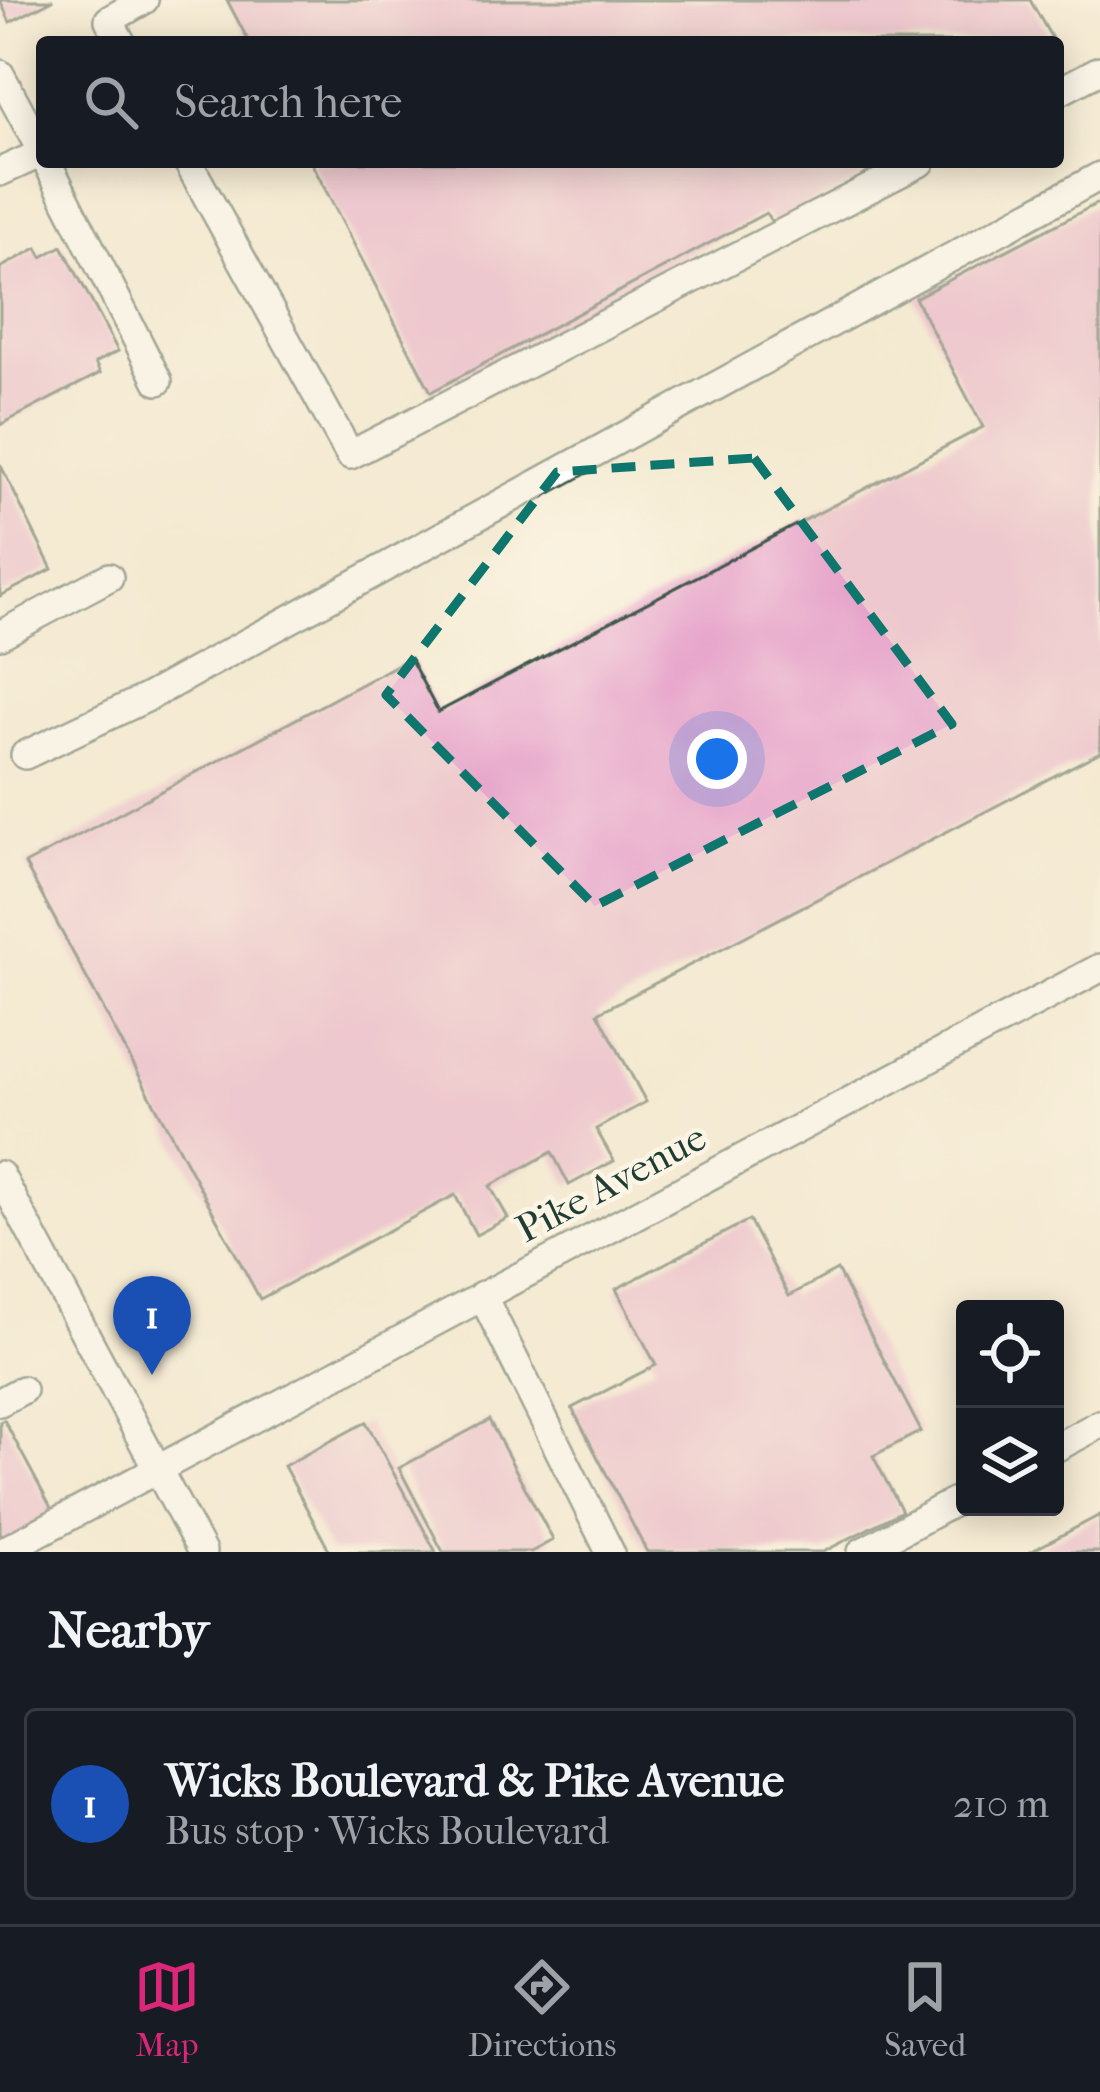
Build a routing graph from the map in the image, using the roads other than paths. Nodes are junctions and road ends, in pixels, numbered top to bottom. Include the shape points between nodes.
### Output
1 (144, 0) edge
2 (118, 36) edge
3 (1100, 70) edge
4 (0, 74) edge
5 (1064, 89) edge
6 (36, 141) edge
7 (36, 155) edge
8 (49, 168) edge
9 (191, 168) edge
10 (909, 168) edge
11 (0, 172) edge
12 (1100, 176) edge
13 (158, 381) dead end
14 (109, 577) dead end
15 (0, 635) edge
16 (25, 755) dead end
17 (1100, 968) edge
18 (0, 1175) edge
19 (482, 1295) junction
20 (1100, 1424) edge
21 (1064, 1443) edge
22 (159, 1466) junction
23 (956, 1501) edge
24 (2, 1552) edge
25 (202, 1552) edge
26 (610, 1552) edge
27 (862, 1552) edge

1 - 2 street via 109,20
3 - 5 street
4 - 6 street
7 - 11 street
8 - 13 street
9 - 10 street via 350,454
12 - 16 street via 166,687
14 - 15 street
17 - 19 street, Pike Avenue
18 - 22 street
19 - 22 street, Pike Avenue
19 - 26 street
20 - 21 street
22 - 24 street, Pike Avenue
22 - 25 street
23 - 27 street

